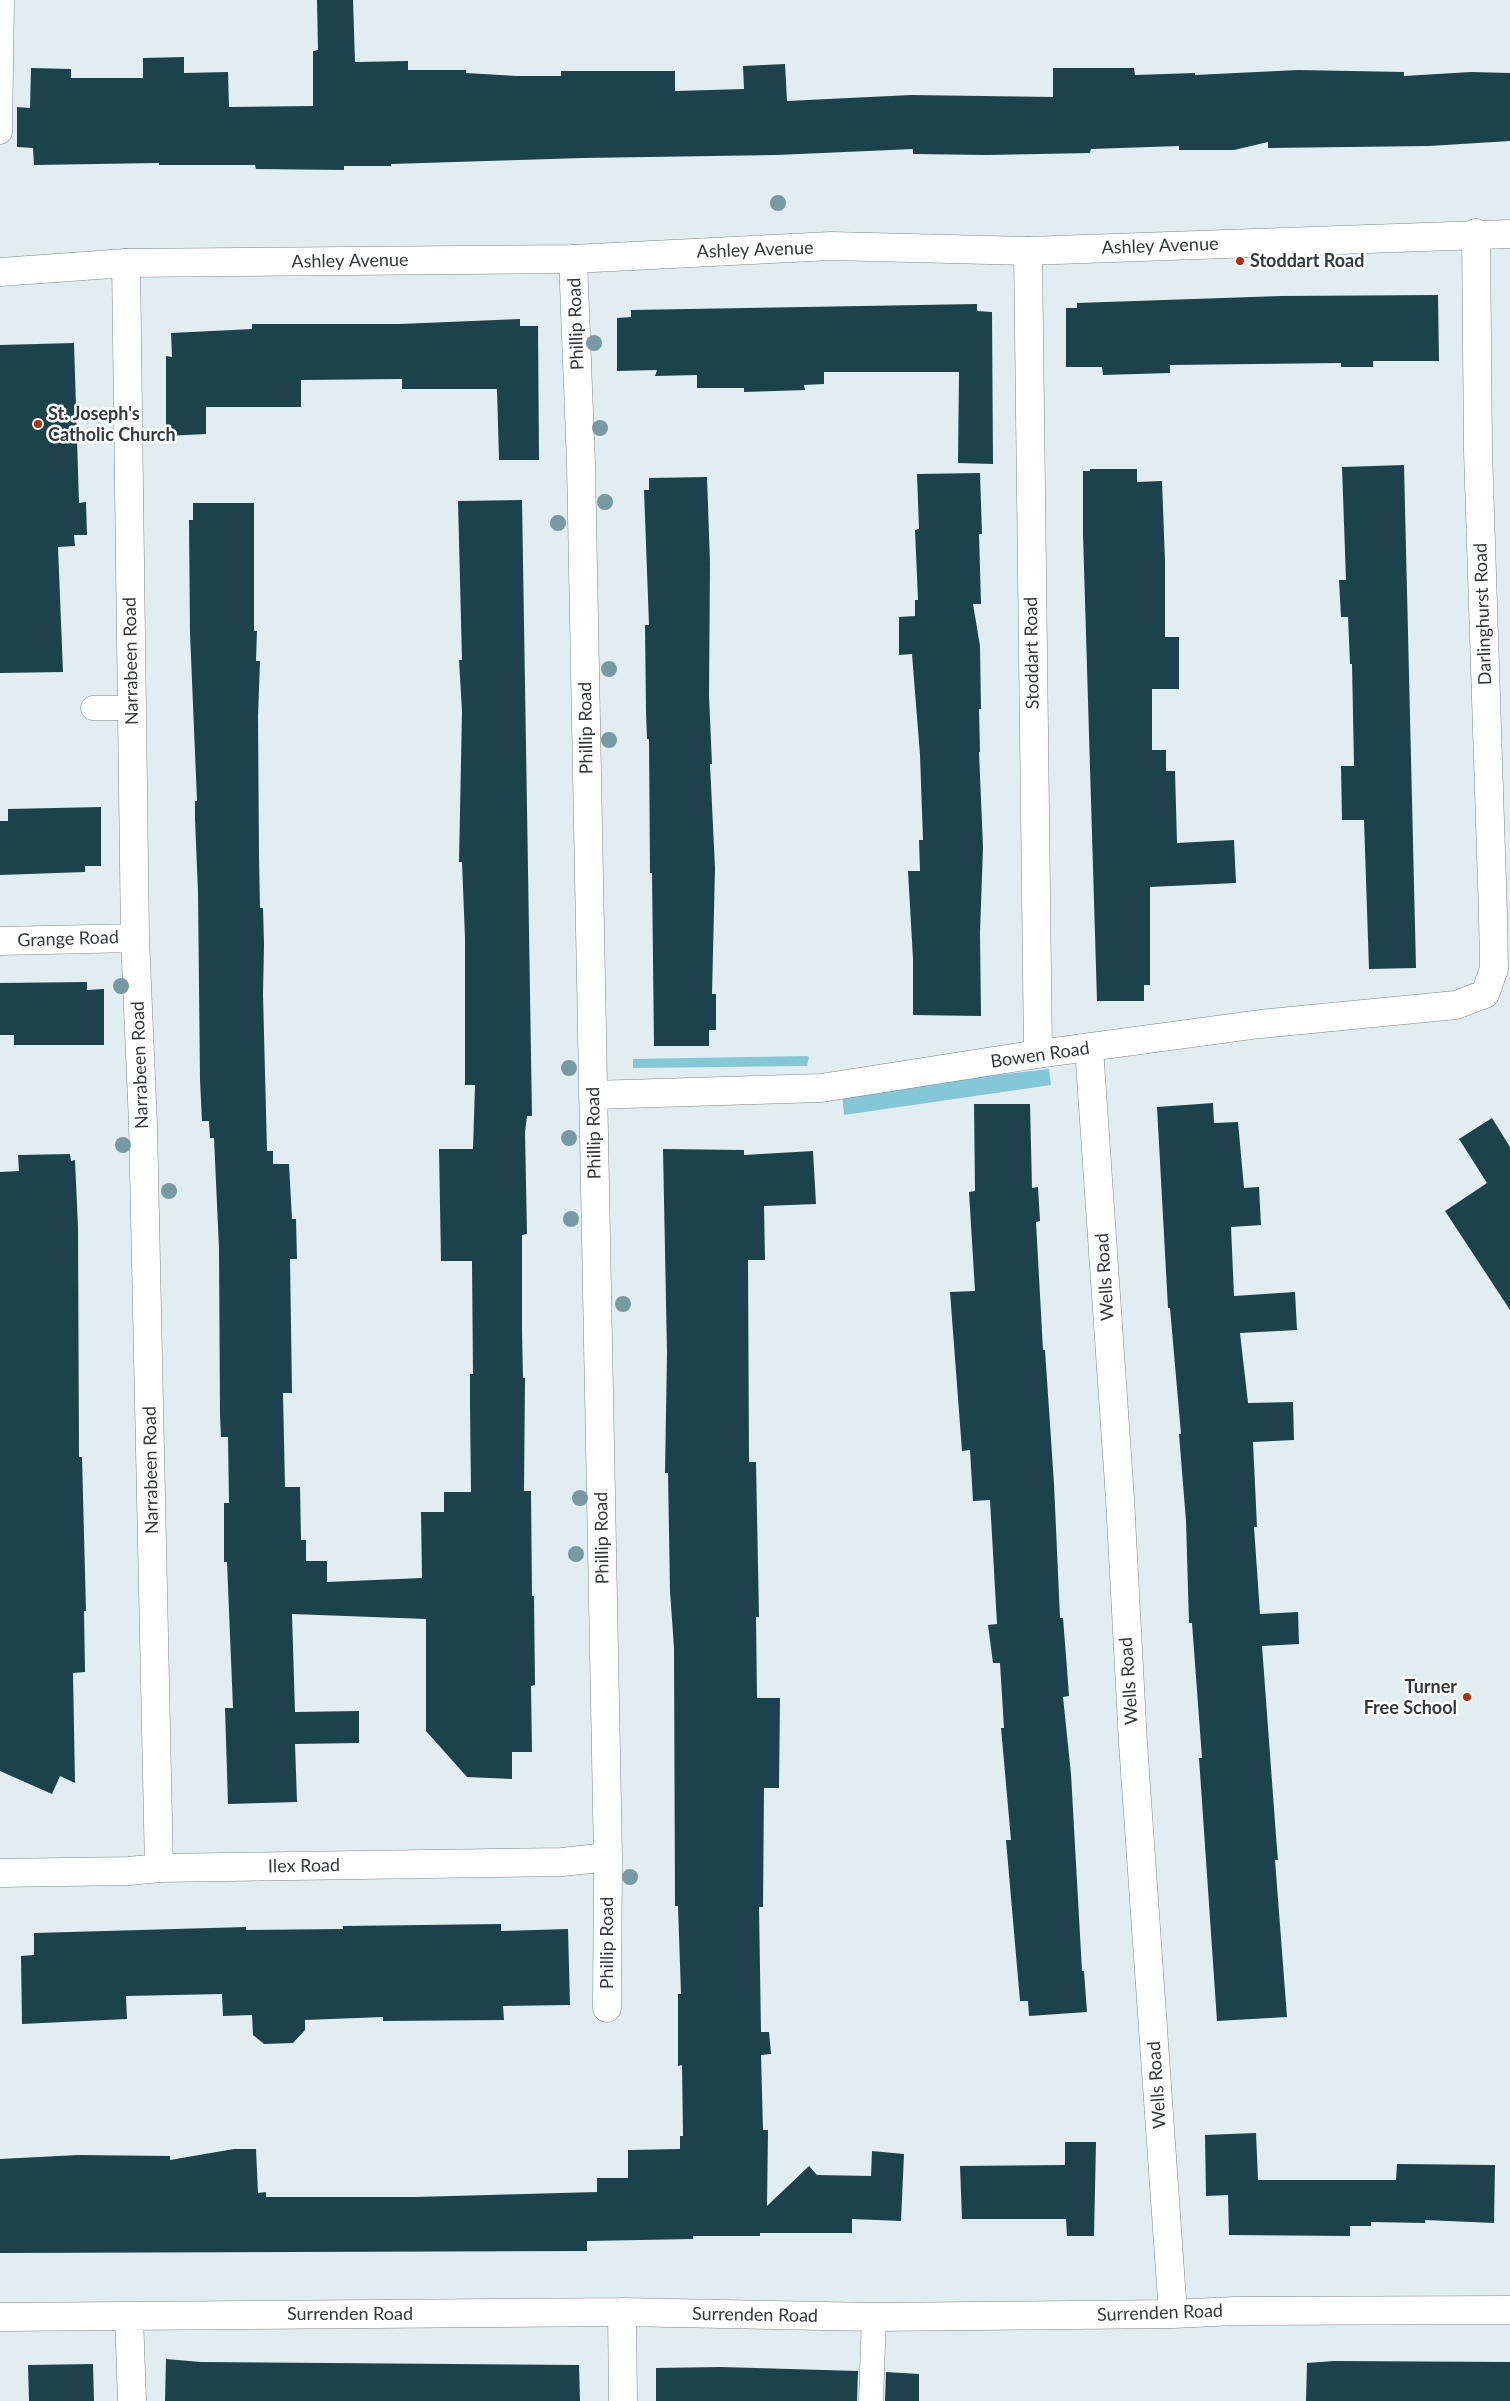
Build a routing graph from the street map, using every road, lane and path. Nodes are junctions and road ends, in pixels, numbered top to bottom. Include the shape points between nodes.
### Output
1 (1, 10) edge
2 (1, 80) edge
3 (0, 132) edge
4 (1476, 233) junction
5 (1510, 234) edge
6 (1028, 251) junction
7 (573, 259) junction
8 (126, 263) junction
9 (0, 272) edge
10 (93, 708) dead end
11 (132, 708) junction
12 (136, 938) junction
13 (0, 941) edge
14 (1485, 994) joint
15 (1089, 1048) junction
16 (1038, 1054) junction
17 (593, 1095) junction
18 (608, 1857) junction
19 (159, 1868) junction
20 (0, 1873) edge
21 (607, 2008) dead end
22 (1510, 2310) edge
23 (622, 2312) junction
24 (1173, 2314) junction
25 (129, 2316) junction
26 (0, 2317) edge
27 (874, 2317) junction
28 (132, 2401) edge
29 (623, 2401) edge
30 (871, 2401) edge

1 - 2 lane
2 - 3 lane
4 - 5 street, Ashley Avenue
4 - 6 street, Ashley Avenue
4 - 14 street, Darlinghurst Road via 1478,451 1494,969
6 - 7 street, Ashley Avenue via 831,246
6 - 16 street, Stoddart Road
7 - 8 street, Ashley Avenue
7 - 17 street, Phillip Road via 582,474
8 - 9 street, Ashley Avenue
8 - 11 street, Narrabeen Road
10 - 11 lane
11 - 12 street, Narrabeen Road
12 - 13 street, Grange Road
12 - 19 street, Narrabeen Road
14 - 15 street, Bowen Road via 1456,1005 1260,1024
15 - 16 street, Bowen Road
15 - 24 street, Wells Road
16 - 17 street, Bowen Road via 821,1088
17 - 18 street, Phillip Road
18 - 19 street, Ilex Road via 562,1862
18 - 21 street, Phillip Road
19 - 20 street, Ilex Road
22 - 24 street, Surrenden Road
23 - 25 street, Surrenden Road
23 - 27 street, Surrenden Road
23 - 29 street
24 - 27 street, Surrenden Road
25 - 26 street, Surrenden Road
25 - 28 street
27 - 30 lane

